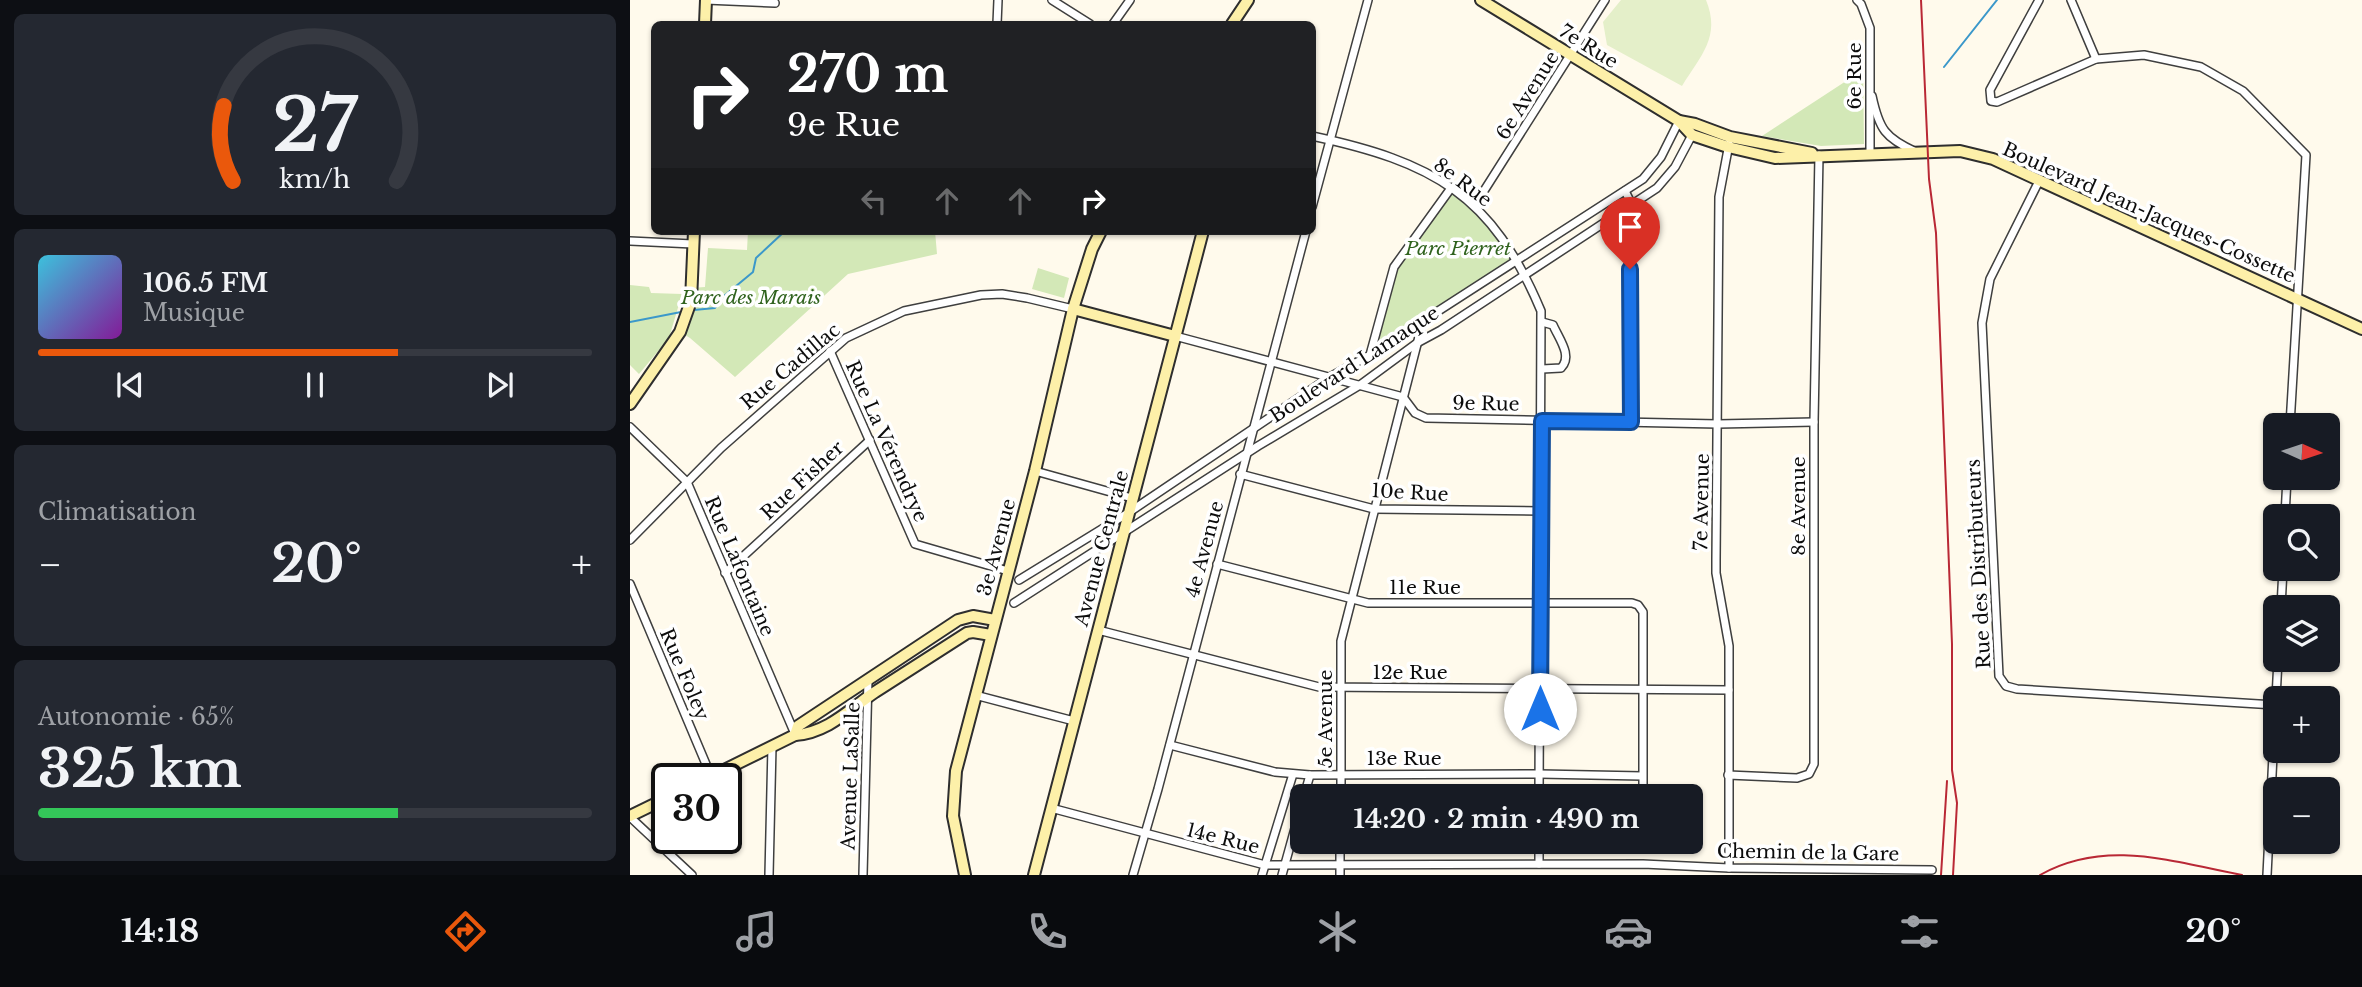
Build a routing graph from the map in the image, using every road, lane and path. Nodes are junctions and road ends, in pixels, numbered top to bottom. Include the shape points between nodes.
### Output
1 (706, 0) edge
2 (998, 0) edge
3 (1052, 0) edge
4 (1129, 0) edge
5 (1248, 0) edge
6 (1368, 0) edge
7 (1482, 0) edge
8 (1605, 0) edge
9 (1857, 0) edge
10 (2039, 0) edge
11 (2071, 0) edge
12 (775, 2) dead end
13 (705, 21) edge
14 (997, 21) edge
15 (1085, 21) edge
16 (1116, 21) edge
17 (1234, 21) edge
18 (1570, 56) junction
19 (2096, 59) junction
20 (1870, 86) junction
21 (1679, 121) junction
22 (1692, 135) junction
23 (1316, 137) edge
24 (1331, 140) junction
25 (1729, 142) junction
26 (1916, 152) junction
27 (1819, 155) junction
28 (1871, 155) junction
29 (2039, 181) junction
30 (1451, 188) junction
31 (1625, 191) junction
32 (1316, 193) edge
33 (1475, 205) junction
34 (1632, 205) junction
35 (694, 235) edge
36 (1099, 235) edge
37 (1202, 235) edge
38 (1305, 235) edge
39 (630, 241) edge
40 (693, 244) junction
41 (1517, 259) junction
42 (1525, 275) junction
43 (2297, 298) junction
44 (1073, 309) junction
45 (1423, 321) junction
46 (1542, 322) junction
47 (2362, 329) edge
48 (1175, 336) junction
49 (1417, 343) junction
50 (831, 351) junction
51 (1370, 355) junction
52 (1270, 362) junction
53 (1542, 369) junction
54 (1330, 377) junction
55 (647, 378) junction
56 (1360, 385) junction
57 (630, 393) edge
58 (1403, 397) junction
59 (630, 404) edge
60 (2291, 413) edge
61 (1542, 421) junction
62 (1631, 422) junction
63 (1814, 422) junction
64 (1718, 424) junction
65 (630, 427) edge
66 (1251, 431) junction
67 (870, 440) junction
68 (1245, 455) junction
69 (1035, 471) junction
70 (1240, 474) junction
71 (687, 482) junction
72 (1132, 498) junction
73 (1374, 509) junction
74 (1541, 511) junction
75 (1128, 513) junction
76 (1123, 535) junction
77 (630, 540) edge
78 (1217, 564) junction
79 (1008, 571) junction
80 (726, 573) junction
81 (1031, 573) junction
82 (1019, 580) dead end
83 (630, 584) edge
84 (1038, 588) junction
85 (1353, 598) junction
86 (1014, 603) dead end
87 (1540, 603) junction
88 (995, 620) junction
89 (1098, 630) junction
90 (991, 635) junction
91 (1193, 654) junction
92 (868, 679) junction
93 (1341, 688) junction
94 (1540, 688) junction
95 (1643, 689) junction
96 (1729, 690) junction
97 (975, 695) junction
98 (868, 697) junction
99 (2263, 704) edge
100 (1074, 721) junction
101 (795, 735) junction
102 (1170, 745) junction
103 (772, 746) junction
104 (703, 763) edge
105 (739, 763) edge
106 (2273, 763) edge
107 (1293, 774) junction
108 (1341, 774) junction
109 (1540, 774) junction
110 (1310, 775) junction
111 (1728, 775) junction
112 (1642, 776) junction
113 (1307, 784) edge
114 (1341, 784) edge
115 (1540, 784) edge
116 (1642, 784) edge
117 (651, 806) edge
118 (1051, 808) junction
119 (630, 817) edge
120 (1144, 834) junction
121 (1290, 846) edge
122 (1340, 854) edge
123 (1539, 854) edge
124 (1285, 864) junction
125 (1340, 864) junction
126 (1539, 864) junction
127 (1643, 864) joint
128 (1265, 865) junction
129 (1729, 868) junction
130 (1931, 870) dead end
131 (692, 875) edge
132 (769, 875) edge
133 (863, 875) edge
134 (965, 875) edge
135 (1034, 875) edge
136 (1132, 875) edge
137 (1262, 875) edge
138 (1282, 875) edge
139 (1339, 875) edge
140 (2267, 875) edge

1 - 12 street
1 - 13 main road
2 - 14 street
3 - 15 street
4 - 16 street
5 - 17 main road
6 - 24 street
7 - 18 main road, 7e Rue
8 - 18 street, 6e Avenue
9 - 20 street, 6e Rue via 1870,29
10 - 19 street via 1990,90 1991,101
11 - 19 street
18 - 21 main road, 7e Rue
18 - 33 street, 6e Avenue
19 - 43 street via 2144,55 2201,67 2243,91 2306,155
20 - 26 street via 1885,133
20 - 28 street, 6e Rue
21 - 22 main road, 7e Rue
21 - 25 main road, 7e Rue
21 - 31 street, Boulevard Lamaque via 1652,170
22 - 25 main road, 7e Rue
22 - 34 street, Boulevard Lamaque via 1668,177
23 - 24 street, 8e Rue
24 - 30 street, 8e Rue via 1398,160
24 - 32 street
25 - 27 main road, 7e Rue via 1775,158
25 - 64 street, 7e Avenue via 1719,197
26 - 28 main road, 7e Rue
26 - 29 main road, Boulevard Jean-Jacques-Cossette via 1974,153
27 - 28 main road, 7e Rue
27 - 63 street, 8e Avenue
29 - 43 main road, Boulevard Jean-Jacques-Cossette
29 - 99 street, Rue des Distributeurs via 1990,279 1982,323 1999,676 2006,686 2017,690
30 - 33 street, 8e Rue
30 - 51 street via 1394,267
31 - 34 street
31 - 41 street, Boulevard Lamaque
33 - 41 street, 8e Rue
34 - 42 street, Boulevard Lamaque
34 - 62 street
35 - 40 main road
36 - 44 main road, 3e Avenue
37 - 48 main road, Avenue Centrale
38 - 52 street, 4e Avenue
39 - 40 street
40 - 55 main road via 691,301 680,332
41 - 42 street, 8e Rue
41 - 45 street, Boulevard Lamaque
42 - 46 street, 8e Rue
42 - 49 street, Boulevard Lamaque
43 - 47 main road, Boulevard Jean-Jacques-Cossette
43 - 60 street
44 - 48 main road, Rue Cadillac
44 - 50 street, Rue Cadillac via 1014,296 981,295 904,311 846,338
44 - 69 main road, 3e Avenue
45 - 49 street, 5e Avenue
45 - 51 street, Boulevard Lamaque
46 - 53 street
46 - 53 street, 8e Rue via 1553,325 1567,356 1561,368
48 - 52 street, 9e Rue
48 - 72 main road, Avenue Centrale
49 - 56 street, Boulevard Lamaque
49 - 58 street, 5e Avenue
50 - 67 street, Rue La Vérendrye
50 - 71 street, Rue Cadillac
51 - 54 street, Boulevard Lamaque
52 - 54 street, 9e Rue
52 - 66 street, 4e Avenue
53 - 61 street
54 - 56 street, 9e Rue
54 - 66 street, Boulevard Lamaque
55 - 57 main road
55 - 59 main road
56 - 58 street, 9e Rue
56 - 68 street, Boulevard Lamaque
58 - 61 street, 9e Rue via 1415,413 1426,418
58 - 73 street, 5e Avenue
61 - 62 street, 9e Rue
61 - 74 street
62 - 64 street, 9e Rue
63 - 64 street, 9e Rue
63 - 111 street, 8e Avenue via 1814,764 1809,774 1797,778
64 - 96 street, 7e Avenue via 1716,573 1729,646
65 - 71 street, Rue Lafontaine
66 - 68 street, 4e Avenue
66 - 75 street, Boulevard Lamaque
67 - 79 street, Rue La Vérendrye via 915,544
67 - 80 street, Rue Fisher
68 - 70 street, 4e Avenue
68 - 76 street, Boulevard Lamaque
69 - 72 street
69 - 79 main road, 3e Avenue
70 - 73 street, 10e Rue
70 - 78 street, 4e Avenue
71 - 77 street, Rue Cadillac
71 - 80 street, Rue Lafontaine
72 - 75 main road, Avenue Centrale
73 - 74 street, 10e Rue
73 - 85 street, 5e Avenue
74 - 87 street
75 - 76 main road, Avenue Centrale
75 - 81 street, Boulevard Lamaque
76 - 84 street, Boulevard Lamaque
76 - 89 main road, Avenue Centrale
78 - 85 street, 11e Rue
78 - 91 street, 4e Avenue
79 - 88 main road, 3e Avenue
80 - 101 street, Rue Lafontaine
81 - 82 street, Boulevard Lamaque
81 - 84 street
83 - 104 street, Rue Foley
84 - 86 street, Boulevard Lamaque
85 - 87 street, 11e Rue via 1368,603
85 - 93 street, 5e Avenue via 1341,641
87 - 94 street
87 - 95 street, 11e Rue via 1638,605 1643,612
88 - 90 main road, 3e Avenue
88 - 92 main road via 973,616 958,620
89 - 91 street, 12e Rue
89 - 100 main road, Avenue Centrale
90 - 97 main road, 3e Avenue
90 - 98 main road via 967,633
91 - 93 street, 12e Rue via 1303,683
91 - 102 street, 4e Avenue
92 - 98 street, Avenue LaSalle
92 - 101 main road via 798,726
93 - 94 street, 12e Rue
93 - 108 street, 5e Avenue
94 - 95 street, 12e Rue
94 - 109 street
95 - 96 street, 12e Rue
95 - 112 street
96 - 111 street, 7e Avenue
97 - 100 street
97 - 134 main road, 3e Avenue via 953,798
98 - 101 main road via 828,726
98 - 133 street, Avenue LaSalle
100 - 118 main road, Avenue Centrale
101 - 103 main road
102 - 107 street, 13e Rue
102 - 120 street, 4e Avenue
103 - 105 main road
103 - 132 street
106 - 140 street
107 - 110 street, 13e Rue
107 - 128 street
108 - 109 street, 13e Rue
108 - 110 street, 13e Rue
108 - 114 street, 5e Avenue
109 - 112 street, 13e Rue
109 - 115 street
110 - 113 street
111 - 129 street, 7e Avenue
112 - 116 street
117 - 119 main road
118 - 120 street, 14e Rue
118 - 135 main road, Avenue Centrale
119 - 131 street
120 - 128 street, 14e Rue
120 - 136 street, 4e Avenue
121 - 124 street
122 - 125 street
123 - 126 street
124 - 125 street, 14e Rue
124 - 128 street, 14e Rue
124 - 138 street
125 - 126 street, 14e Rue
125 - 139 street
126 - 127 street, 14e Rue
127 - 129 street, Chemin de la Gare
128 - 137 street
129 - 130 street, Chemin de la Gare

